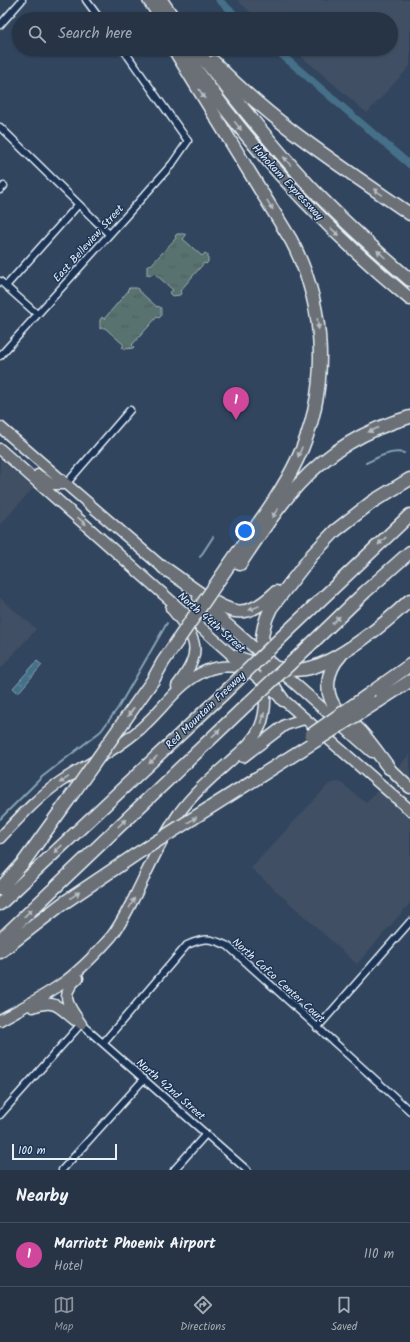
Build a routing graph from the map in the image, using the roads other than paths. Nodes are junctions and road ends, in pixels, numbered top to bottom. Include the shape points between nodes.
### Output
1 (22, 0) edge
2 (86, 0) edge
3 (142, 0) edge
4 (149, 0) edge
5 (161, 0) edge
6 (167, 0) edge
7 (95, 12) edge
8 (150, 12) edge
9 (157, 12) edge
10 (169, 12) edge
11 (175, 12) edge
12 (0, 25) edge
13 (127, 56) edge
14 (178, 56) edge
15 (187, 56) edge
16 (202, 56) edge
17 (209, 56) edge
18 (0, 127) edge
19 (78, 205) junction
20 (410, 214) edge
21 (109, 234) junction
22 (410, 280) edge
23 (0, 281) edge
24 (6, 286) junction
25 (410, 299) edge
26 (37, 314) junction
27 (0, 356) edge
28 (130, 410) dead end
29 (410, 417) edge
30 (0, 427) edge
31 (0, 448) edge
32 (410, 479) edge
33 (66, 484) junction
34 (68, 508) junction
35 (410, 515) edge
36 (410, 552) edge
37 (304, 564) junction
38 (163, 567) junction
39 (232, 568) junction
40 (154, 587) junction
41 (410, 600) edge
42 (353, 645) junction
43 (233, 656) junction
44 (265, 665) junction
45 (410, 665) edge
46 (246, 667) junction
47 (410, 681) edge
48 (264, 683) junction
49 (374, 698) junction
50 (283, 700) junction
51 (153, 718) junction
52 (304, 719) junction
53 (389, 768) junction
54 (200, 788) junction
55 (410, 788) edge
56 (410, 810) edge
57 (0, 838) edge
58 (0, 889) edge
59 (0, 904) edge
60 (410, 922) edge
61 (112, 936) junction
62 (0, 940) edge
63 (0, 952) edge
64 (12, 1013) junction
65 (0, 1020) edge
66 (81, 1024) junction
67 (317, 1028) junction
68 (103, 1043) junction
69 (144, 1079) junction
70 (410, 1111) edge
71 (0, 1115) edge
72 (206, 1134) junction
73 (62, 1170) edge
74 (174, 1170) edge
75 (247, 1170) edge

1 - 12 street
2 - 7 street
3 - 8 highway
4 - 9 highway
5 - 10 highway
6 - 11 highway
13 - 21 street, East Belleview Street via 188,142 172,164
14 -> 39 highway via 291,240 308,279 318,324 319,383 306,439 287,479
15 -> 25 highway, Hohokam Expressway via 227,113 280,176 342,239
22 -> 16 highway, Hohokam Expressway via 302,177
20 -> 17 highway via 292,131 246,92
18 - 19 street
19 - 21 street
19 - 24 street
21 - 26 street, East Belleview Street
23 - 24 street
24 - 26 street
26 - 27 street, East Belleview Street
28 - 33 street
29 -> 39 highway via 365,434 314,469 283,503
30 - 33 main road, North 44th Street
31 - 33 main road via 51,484
31 - 34 main road, North 44th Street
32 - 37 highway via 372,502 346,522
33 - 34 main road
33 - 38 main road, North 44th Street
34 -> 40 main road, North 44th Street
35 -> 59 highway, Red Mountain Freeway, bridge
62 -> 36 highway, bridge
37 -> 38 highway via 262,605 239,612 217,604
37 - 44 highway via 267,615 264,629
38 - 44 main road, North 44th Street via 245,639
39 -> 58 highway, bridge via 23,863
40 - 43 main road, North 44th Street
40 - 51 main road via 191,634 195,651 187,673
41 - 42 highway via 384,624
42 - 44 highway via 331,659 311,667 293,669
42 - 53 highway via 338,658 331,670 328,681 330,696 337,709 361,732
43 - 44 highway
43 - 46 main road, North 44th Street
44 - 46 main road
44 - 48 main road, North 44th Street
44 - 50 highway via 272,684
44 - 53 main road via 294,683
45 - 49 highway
46 - 48 main road, North 44th Street
46 - 51 main road via 226,666 202,672 186,684
47 - 49 highway
48 - 50 main road, North 44th Street
54 -> 48 main road, North 44th Street via 246,746 257,732 265,708
63 -> 49 highway, bridge via 62,904 230,796
50 - 52 main road, North 44th Street
51 -> 57 main road via 124,742 49,790
52 - 54 main road via 281,728
52 - 56 main road, North 44th Street
53 - 55 main road
61 -> 54 main road via 172,825
60 - 67 street
61 - 64 main road via 62,984
61 - 66 main road via 94,963 68,990 68,1004
64 - 65 main road
64 - 66 main road via 44,1003 51,1004
66 - 68 street, North 42nd Street
66 - 71 street
67 - 68 street, North Cofco Center Court via 228,946 214,939 200,939 187,945
67 - 70 street, North Cofco Center Court
68 - 69 street, North 42nd Street
69 - 72 street, North 42nd Street
69 - 73 street
72 - 74 street
72 - 75 street, North 42nd Street

